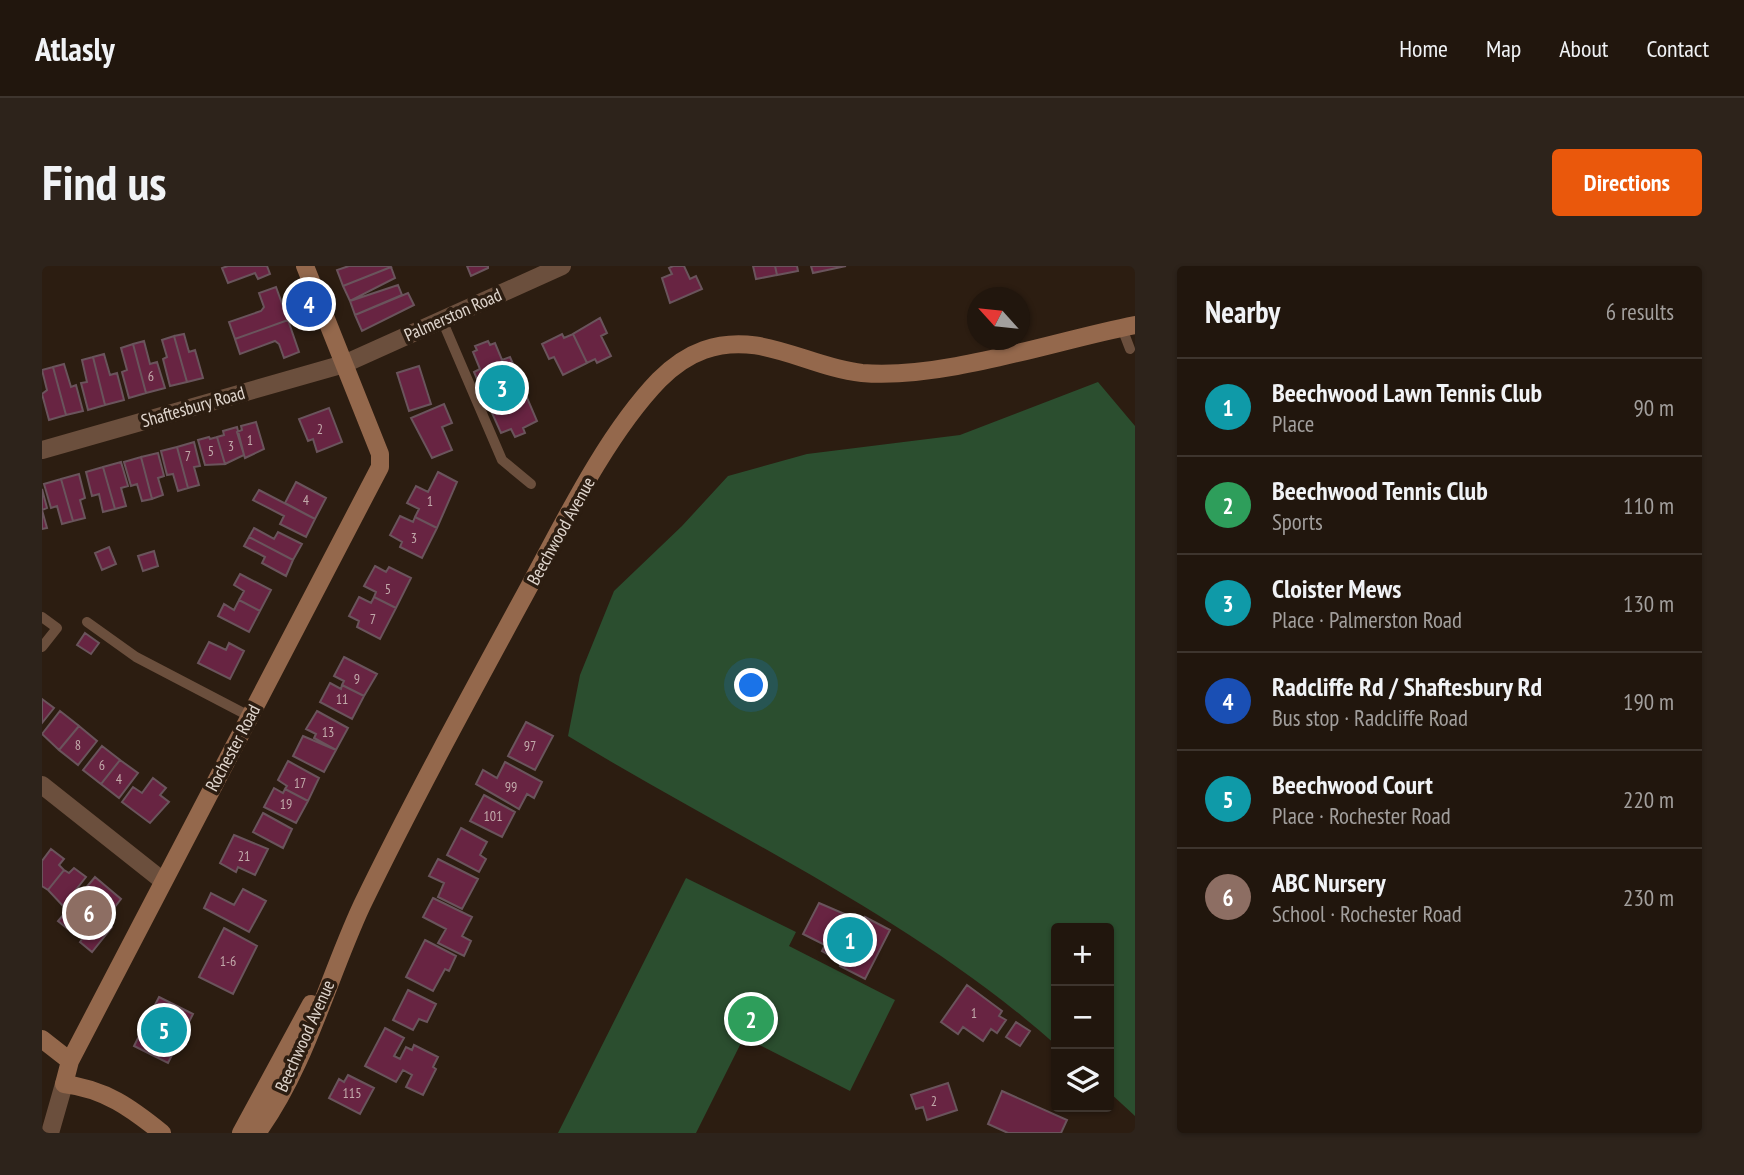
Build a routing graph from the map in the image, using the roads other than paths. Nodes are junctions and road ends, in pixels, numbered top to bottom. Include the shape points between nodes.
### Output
1 (305, 266) edge
2 (562, 266) edge
3 (442, 320) junction
4 (1129, 326) edge
5 (1130, 349) dead end
6 (344, 364) junction
7 (42, 450) edge
8 (531, 484) dead end
9 (42, 617) edge
10 (87, 622) dead end
11 (42, 647) edge
12 (249, 716) junction
13 (42, 785) edge
14 (163, 881) junction
15 (361, 908) junction
16 (42, 1039) edge
17 (70, 1061) junction
18 (65, 1084) junction
19 (50, 1133) edge
20 (162, 1133) edge
21 (241, 1133) edge
22 (257, 1133) edge

1 - 6 street, Rochester Road
2 - 3 street, Palmerston Road
3 - 6 street, Palmerston Road
3 - 8 lane via 502,460
4 - 5 lane
4 - 15 street, Beechwood Avenue via 909,372 841,370 748,343 722,345 677,364 638,407 588,481
6 - 7 street, Shaftesbury Road
6 - 12 street, Rochester Road via 380,454 380,467
9 - 11 lane via 57,628
10 - 12 lane via 136,657
12 - 14 street, Rochester Road
13 - 14 street
14 - 17 street, Rochester Road
15 - 21 street
15 - 22 street, Beechwood Avenue via 307,1040
16 - 17 street
17 - 18 street, Rochester Road
18 - 19 street, Rochester Road
18 - 20 street via 89,1087 123,1102

